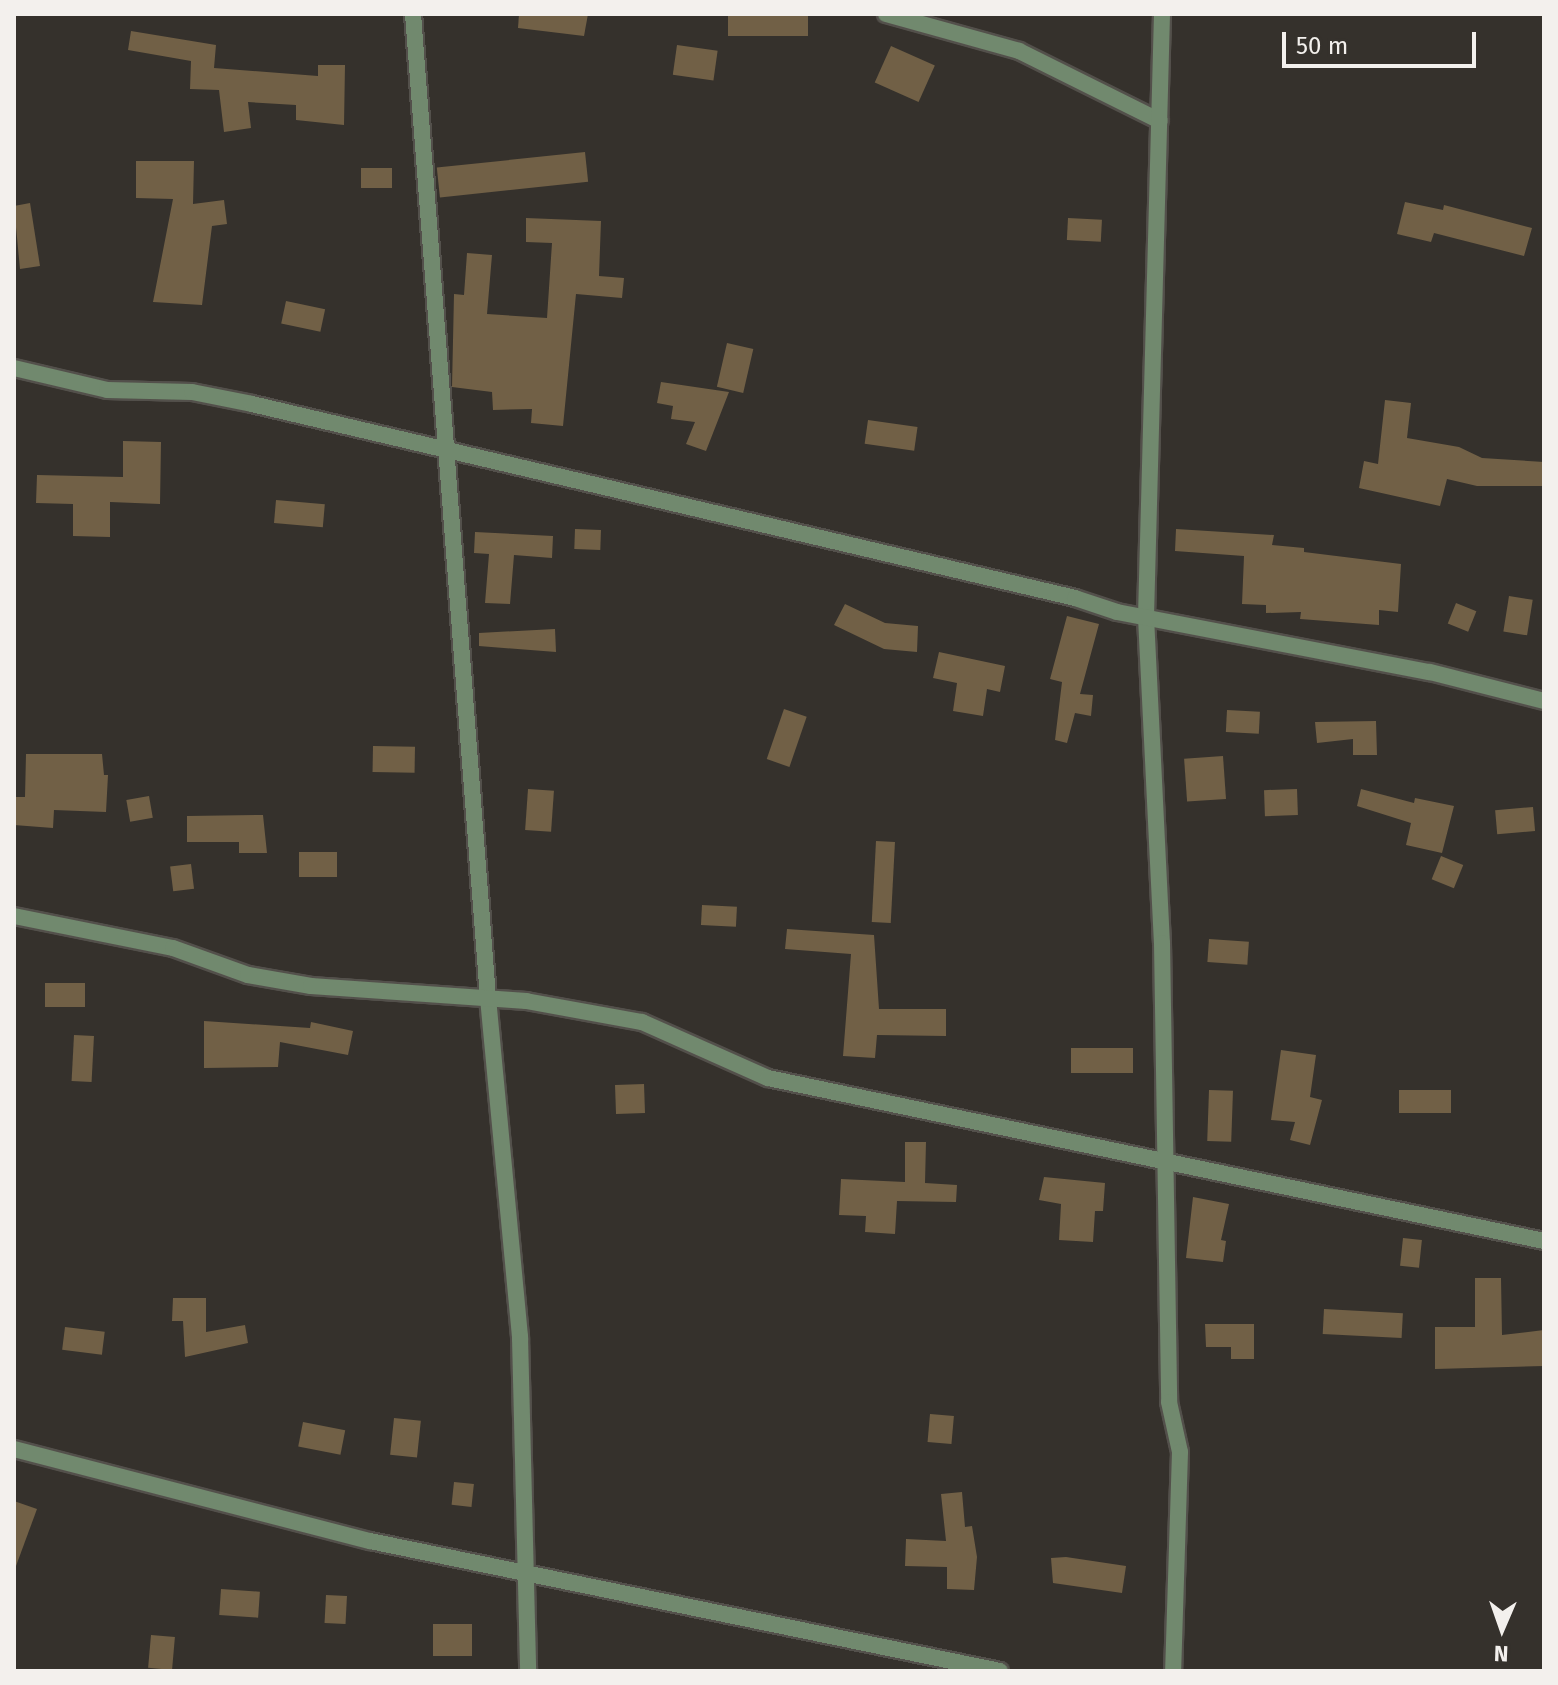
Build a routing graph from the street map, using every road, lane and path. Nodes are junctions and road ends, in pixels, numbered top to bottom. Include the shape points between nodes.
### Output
1 (413, 14) edge
2 (886, 14) edge
3 (1162, 14) edge
4 (1160, 121) junction
5 (14, 368) edge
6 (447, 451) junction
7 (1146, 617) junction
8 (1544, 701) edge
9 (14, 916) edge
10 (488, 998) junction
11 (1164, 1160) junction
12 (1544, 1241) edge
13 (14, 1449) edge
14 (526, 1575) junction
15 (528, 1671) edge
16 (1000, 1671) edge
17 (1173, 1671) edge

1 - 6 street
2 - 4 street via 1019,51
3 - 4 street
4 - 7 street
5 - 6 street via 107,390 192,392
6 - 7 street
6 - 10 street
7 - 8 street via 1430,672
7 - 11 street via 1162,943
9 - 10 street via 173,948 248,975 311,986
10 - 11 street via 642,1022 768,1078
10 - 14 street via 520,1337
11 - 12 street
11 - 17 street via 1169,1402 1180,1452
13 - 14 street via 370,1541
14 - 15 street
14 - 16 street

